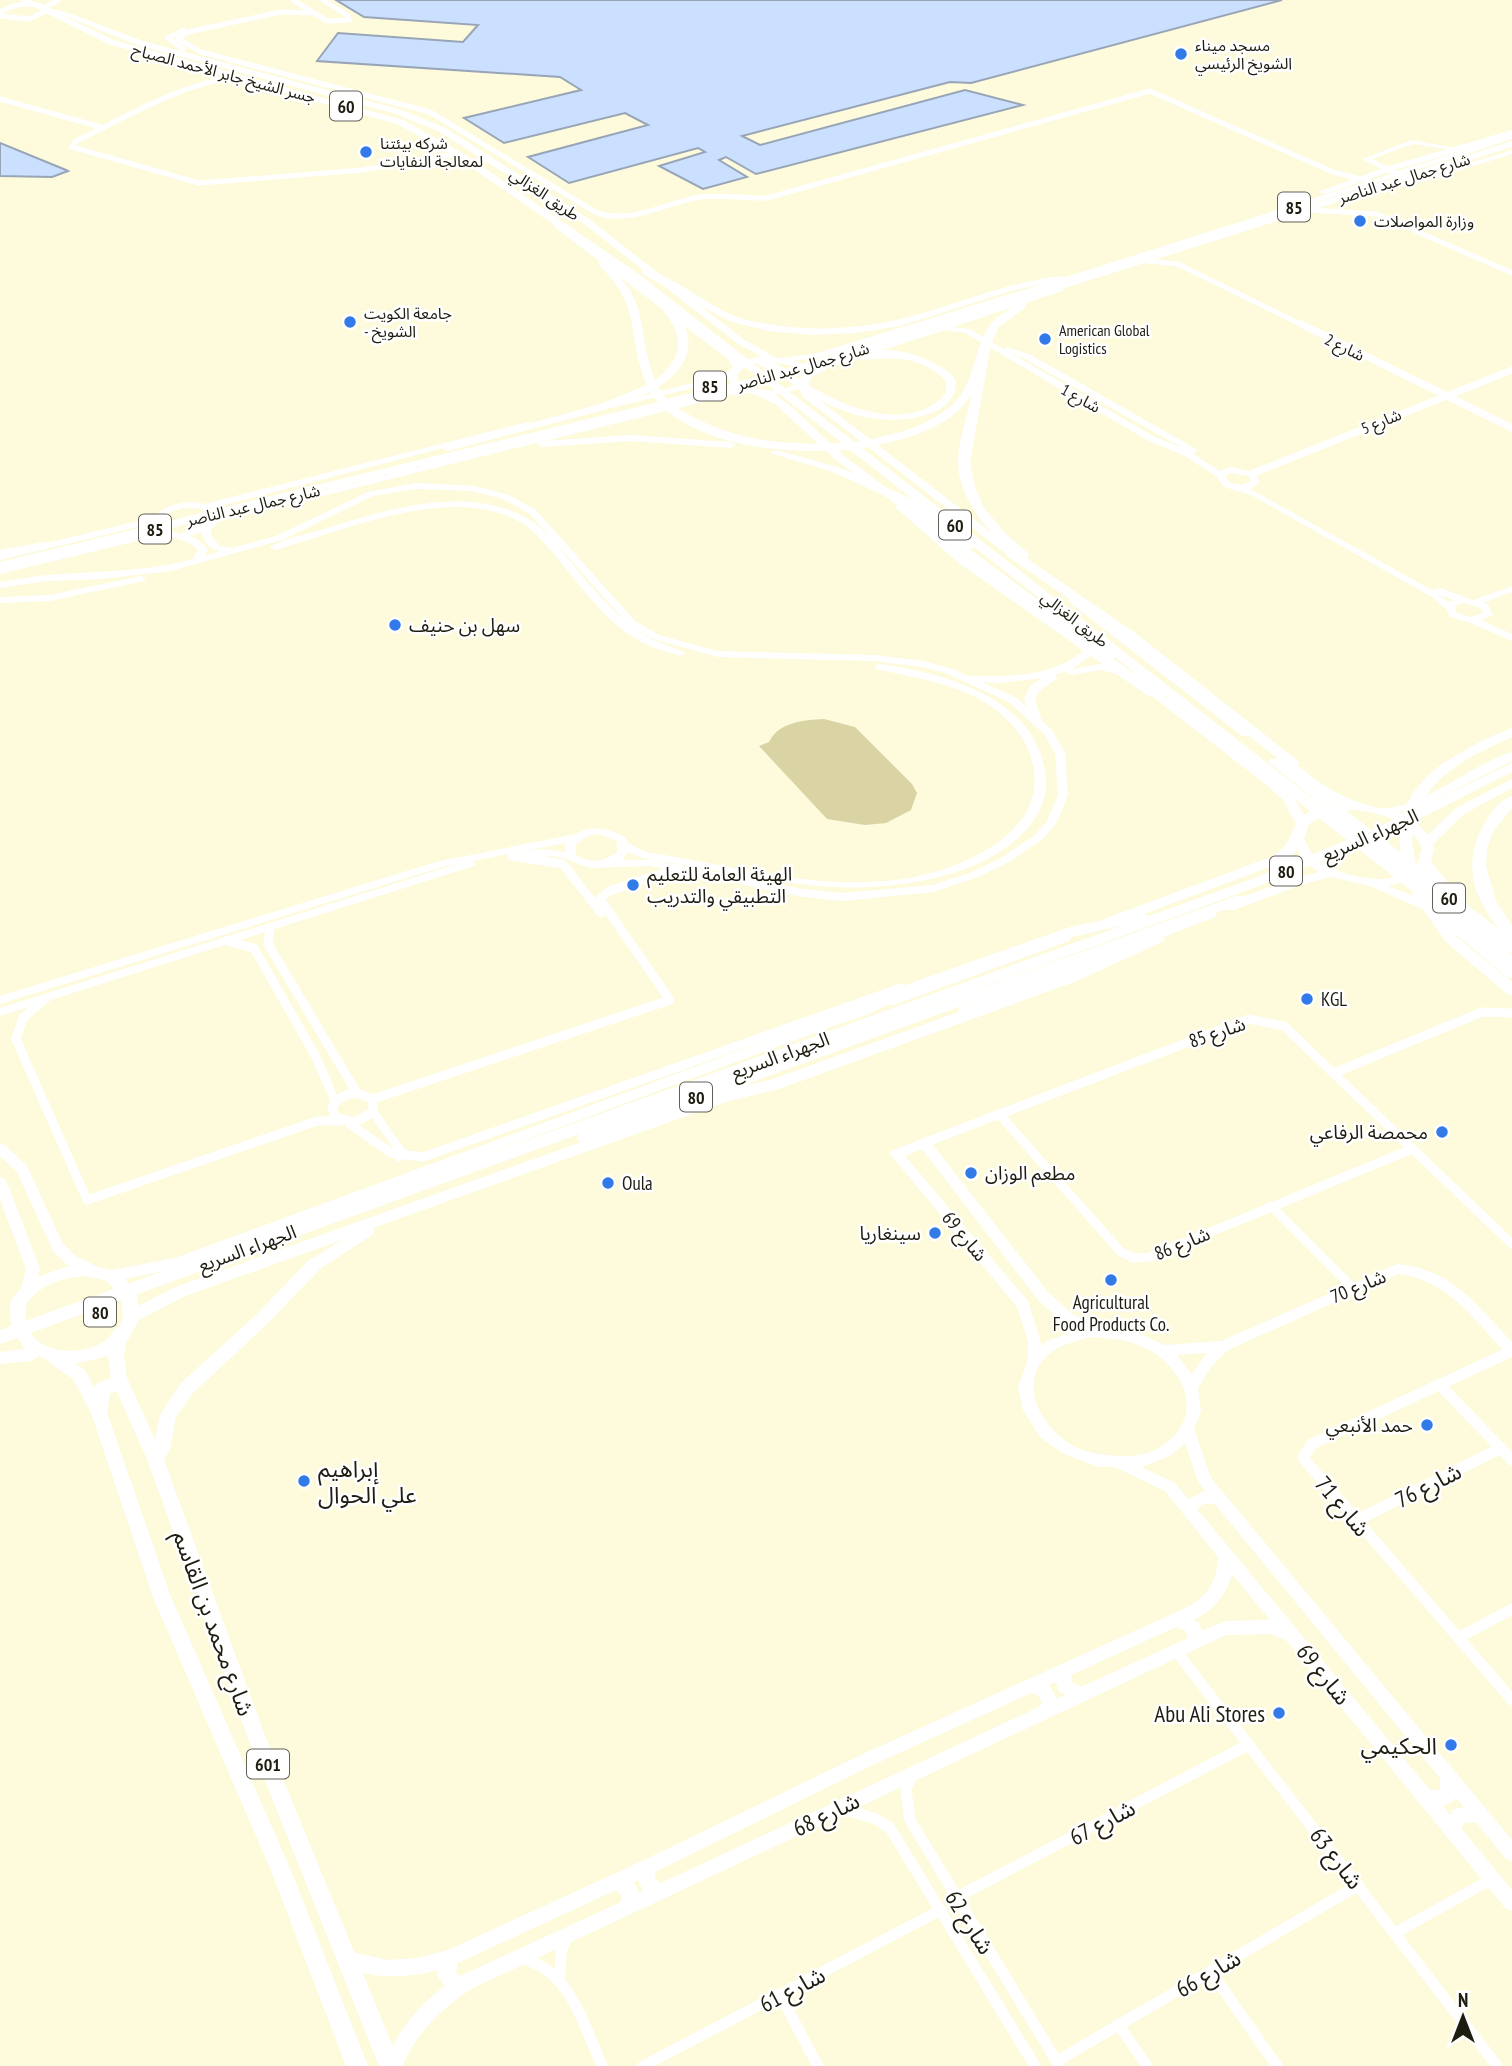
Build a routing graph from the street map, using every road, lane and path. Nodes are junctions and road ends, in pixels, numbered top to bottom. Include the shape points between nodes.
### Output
1 (37, 0) edge
2 (43, 0) edge
3 (58, 0) edge
4 (66, 0) edge
5 (323, 0) edge
6 (294, 1) edge
7 (24, 2) edge
8 (46, 11) junction
9 (312, 13) junction
10 (0, 14) edge
11 (76, 17) junction
12 (252, 67) junction
13 (221, 76) junction
14 (1147, 92) junction
15 (0, 99) edge
16 (104, 128) junction
17 (1512, 140) edge
18 (443, 146) junction
19 (1432, 147) junction
20 (1466, 150) junction
21 (1512, 152) edge
22 (454, 154) junction
23 (1484, 155) junction
24 (1435, 159) junction
25 (1477, 164) junction
26 (1447, 167) junction
27 (348, 169) junction
28 (1368, 181) junction
29 (1346, 187) junction
30 (526, 198) junction
31 (1310, 206) junction
32 (1327, 207) junction
33 (1175, 252) junction
34 (1144, 261) junction
35 (1178, 264) junction
36 (1512, 273) edge
37 (641, 275) junction
38 (1065, 281) junction
39 (970, 326) junction
40 (940, 329) joint
41 (1028, 357) junction
42 (982, 359) junction
43 (1016, 361) junction
44 (756, 364) junction
45 (1512, 370) edge
46 (768, 378) junction
47 (805, 379) junction
48 (754, 391) junction
49 (1446, 396) junction
50 (1512, 428) edge
51 (1176, 439) junction
52 (1161, 444) junction
53 (460, 456) junction
54 (391, 466) junction
55 (1230, 470) junction
56 (1220, 475) junction
57 (1254, 478) junction
58 (403, 488) junction
59 (1237, 488) junction
60 (360, 498) junction
61 (896, 501) junction
62 (204, 507) junction
63 (417, 508) junction
64 (387, 516) junction
65 (154, 520) junction
66 (215, 520) junction
67 (953, 523) junction
68 (206, 529) junction
69 (160, 532) junction
70 (184, 535) junction
71 (94, 541) junction
72 (240, 551) junction
73 (1011, 553) junction
74 (0, 557) edge
75 (196, 562) junction
76 (1, 576) edge
77 (47, 578) junction
78 (1512, 591) edge
79 (50, 597) junction
80 (5, 600) edge
81 (1463, 600) junction
82 (1067, 603) junction
83 (1449, 608) junction
84 (1483, 608) junction
85 (1046, 610) junction
86 (1471, 620) junction
87 (1512, 632) edge
88 (1079, 634) junction
89 (1512, 638) edge
90 (870, 661) junction
91 (923, 664) junction
92 (915, 674) junction
93 (1135, 677) junction
94 (970, 679) junction
95 (1196, 715) junction
96 (1035, 718) junction
97 (1512, 732) edge
98 (1512, 756) edge
99 (1040, 764) junction
100 (1062, 765) junction
101 (1512, 767) edge
102 (1512, 780) edge
103 (1512, 800) edge
104 (1354, 806) junction
105 (1387, 812) junction
106 (1302, 823) junction
107 (576, 837) junction
108 (1298, 839) junction
109 (1427, 843) junction
110 (625, 846) junction
111 (992, 850) junction
112 (512, 856) junction
113 (571, 856) junction
114 (1005, 859) junction
115 (469, 861) junction
116 (1404, 861) junction
117 (608, 863) junction
118 (1425, 863) junction
119 (443, 868) junction
120 (679, 868) junction
121 (1330, 873) junction
122 (1364, 882) junction
123 (1164, 921) junction
124 (270, 928) junction
125 (1512, 935) edge
126 (226, 941) junction
127 (1512, 945) edge
128 (275, 956) junction
129 (260, 960) junction
130 (1508, 967) edge
131 (1512, 980) edge
132 (943, 983) junction
133 (1512, 990) edge
134 (47, 993) junction
135 (0, 1000) edge
136 (667, 1001) junction
137 (0, 1013) edge
138 (1512, 1013) edge
139 (842, 1018) junction
140 (1334, 1073) junction
141 (357, 1093) junction
142 (725, 1096) junction
143 (373, 1099) junction
144 (333, 1104) junction
145 (373, 1112) junction
146 (999, 1115) junction
147 (317, 1121) junction
148 (345, 1122) junction
149 (924, 1143) junction
150 (0, 1148) edge
151 (1412, 1149) junction
152 (896, 1154) joint
153 (399, 1157) junction
154 (28, 1180) junction
155 (1, 1185) edge
156 (1271, 1206) junction
157 (393, 1214) junction
158 (1512, 1244) edge
159 (94, 1271) junction
160 (112, 1276) junction
161 (1353, 1288) junction
162 (1043, 1296) junction
163 (22, 1298) junction
164 (1023, 1305) junction
165 (130, 1317) junction
166 (0, 1318) edge
167 (1105, 1332) junction
168 (120, 1334) junction
169 (0, 1337) edge
170 (1223, 1346) junction
171 (0, 1349) edge
172 (1162, 1351) junction
173 (1512, 1351) edge
174 (32, 1355) junction
175 (0, 1358) edge
176 (57, 1360) junction
177 (1035, 1361) junction
178 (1439, 1384) junction
179 (1191, 1387) junction
180 (124, 1388) junction
181 (99, 1413) junction
182 (1188, 1431) junction
183 (1501, 1448) junction
184 (155, 1459) junction
185 (1512, 1460) edge
186 (1121, 1464) junction
187 (1219, 1498) junction
188 (1189, 1509) junction
189 (1355, 1521) junction
190 (1226, 1555) junction
191 (1512, 1609) edge
192 (1176, 1620) junction
193 (1294, 1637) junction
194 (1458, 1638) junction
195 (1197, 1642) junction
196 (1176, 1651) junction
197 (1063, 1670) junction
198 (1029, 1686) junction
199 (1080, 1695) junction
200 (1512, 1700) edge
201 (1045, 1711) junction
202 (1248, 1745) junction
203 (914, 1771) junction
204 (1447, 1776) junction
205 (1426, 1798) junction
206 (836, 1809) junction
207 (1482, 1816) junction
208 (1452, 1829) junction
209 (929, 1852) junction
210 (1512, 1853) edge
211 (909, 1859) junction
212 (648, 1867) junction
213 (1492, 1878) junction
214 (617, 1881) junction
215 (1359, 1885) junction
216 (662, 1892) junction
217 (955, 1898) junction
218 (1512, 1903) edge
219 (629, 1907) junction
220 (941, 1910) junction
221 (1395, 1933) junction
222 (568, 1935) junction
223 (450, 1958) junction
224 (516, 1959) junction
225 (348, 1960) junction
226 (1212, 1972) junction
227 (560, 1979) junction
228 (459, 1987) junction
229 (780, 1996) junction
230 (1118, 2024) junction
231 (1058, 2064) edge
232 (357, 2066) edge
233 (391, 2066) edge
234 (602, 2066) edge
235 (643, 2066) edge
236 (818, 2066) edge
237 (1035, 2066) edge
238 (1147, 2066) edge
239 (1277, 2066) edge
240 (1497, 2066) edge

1 - 37 highway, جسر الشيخ جابر الأحمد الصباح / 60 via 134,44 428,128 542,198
2 - 7 street
3 - 8 street
4 - 11 main road via 62,8
5 - 9 street via 349,20 330,22
6 - 9 street
6 - 12 street via 287,9 168,38 194,54
7 - 8 street
7 - 10 street
7 - 30 highway, جسر الشيخ جابر الأحمد الصباح / 60 via 111,42 400,122
8 - 10 street via 21,19
8 - 11 main road, طريق الغزالي / 60
8 - 13 main road, طريق الغزالي / 60
9 - 12 street via 281,12 178,37 201,52
11 - 44 main road, طريق الغزالي / 60 via 140,43 396,111 442,129 586,221 740,341
12 - 14 street via 414,109 604,220 631,218 718,196 771,197
13 - 16 street
13 - 18 main road, طريق الغزالي / 60 via 370,114
14 - 28 street via 1333,172
14 - 29 street via 1329,173
15 - 16 street
16 - 27 street via 72,147 206,184
17 - 20 street, شارع جمال عبد الناصر
17 - 23 street
17 - 31 highway, شارع جمال عبد الناصر / 85
17 - 34 highway, شارع جمال عبد الناصر / 85
18 - 22 main road, طريق الغزالي / 60
18 - 27 street
19 - 20 street
19 - 24 street
19 - 25 street via 1413,142 1366,159 1412,179 1432,178
20 - 24 street, شارع جمال عبد الناصر
21 - 25 street
22 - 27 street
22 - 44 main road, طريق الغزالي / 60 via 731,357
23 - 25 street
23 - 26 street
24 - 28 street, شارع جمال عبد الناصر
26 - 32 street
26 - 34 highway via 1188,252
28 - 29 street, شارع جمال عبد الناصر
29 - 44 street, شارع جمال عبد الناصر via 1091,272 819,355
30 - 37 highway, جسر الشيخ جابر الأحمد الصباح / 60
30 - 42 highway via 619,278 637,310 646,375 656,395 675,413 710,431 765,445 811,447 902,435 924,428 956,407 973,384
31 - 32 street
31 - 33 street
31 - 38 highway, شارع جمال عبد الناصر / 85
32 - 36 street via 1377,214
33 - 34 street
33 - 35 street
34 - 35 street, شارع 2
34 - 38 highway, شارع جمال عبد الناصر / 85
34 - 39 street
35 - 49 street, شارع 2
37 - 38 highway via 724,316 818,331 892,324 1021,285
37 - 44 highway, طريق الغزالي / 60
37 - 54 highway via 684,334 679,361 660,382 617,401
38 - 42 highway via 1002,318 991,332
38 - 46 highway, شارع جمال عبد الناصر / 85
38 - 54 highway, شارع جمال عبد الناصر / 85 via 820,356
39 - 40 street, شارع 1
39 - 41 street, شارع 1
39 - 43 street, شارع 1
40 - 47 street via 827,365
41 - 43 street
41 - 51 street, شارع 1
42 - 82 highway via 965,446 969,487 987,520
43 - 52 street, شارع 1
44 - 46 highway via 775,366 782,371 790,377 823,399 834,405 868,416 926,411 944,402 952,389 951,380 938,367 888,355 849,359 788,375 783,376
44 - 47 main road, طريق الغزالي via 800,366
44 - 48 main road, طريق الغزالي via 737,385
44 - 62 street, شارع جمال عبد الناصر via 715,380
44 - 67 highway, طريق الغزالي / 60
44 - 82 highway, طريق الغزالي / 60
44 - 85 highway via 750,370 759,379
45 - 49 street, شارع 5
46 - 53 highway, شارع جمال عبد الناصر / 85
47 - 48 main road via 786,391
47 - 73 main road, طريق الغزالي via 805,394
48 - 61 main road, طريق الغزالي via 774,396 819,441
48 - 66 street via 731,392
49 - 50 street, شارع 2
49 - 57 street, شارع 5
51 - 52 street via 1174,445
51 - 55 street, شارع 1
52 - 56 street, شارع 1 via 1188,454
53 - 67 highway via 589,439 719,443 837,470
53 - 71 highway, شارع جمال عبد الناصر / 85
54 - 71 highway, شارع جمال عبد الناصر / 85
55 - 56 street
55 - 57 street, شارع 1
56 - 59 street via 1222,482
57 - 59 street via 1249,486
57 - 81 street via 1261,490
58 - 60 street
58 - 63 street via 395,494 395,501
58 - 90 street via 472,488 523,505 632,623 656,637 718,654
59 - 83 street via 1254,493 1435,595
60 - 64 street via 384,501 391,509
60 - 72 street via 304,528
61 - 85 main road, طريق الغزالي
61 - 95 highway via 927,532 1144,687
62 - 65 street via 174,507
62 - 66 street via 214,512
63 - 64 street
63 - 90 street via 473,505 522,519 620,625 659,647 716,660
64 - 79 street via 203,565
65 - 69 street
65 - 74 street
66 - 68 street
67 - 95 highway, طريق الغزالي / 60
68 - 70 street
68 - 72 street via 217,548
69 - 70 street
69 - 76 street
70 - 75 street via 203,550
71 - 74 highway
71 - 76 highway
72 - 75 street
73 - 104 main road, طريق الغزالي via 1314,785
73 - 116 highway via 1130,635 1390,844
75 - 77 street via 140,573
76 - 77 street
76 - 80 street via 16,590
77 - 79 street via 28,591
78 - 84 street
79 - 80 street
81 - 83 street
81 - 84 street
82 - 116 highway, طريق الغزالي / 60
83 - 86 street via 1453,615
84 - 86 street
84 - 87 street
85 - 88 main road, طريق الغزالي
86 - 89 street
88 - 93 main road, طريق الغزالي
88 - 94 main road via 1088,653 1080,661 1035,676
90 - 91 street
90 - 92 street
91 - 92 street via 913,668
91 - 94 street
92 - 99 street via 980,697 1008,715 1030,741
93 - 96 main road via 1100,667 1043,681 1029,695
93 - 106 main road, طريق الغزالي via 1272,783 1289,799
94 - 96 street via 1013,700
95 - 130 highway, طريق الغزالي / 60
96 - 100 street via 1055,743
97 - 133 highway via 1454,762 1429,781 1411,806 1405,839 1415,886 1436,921 1471,958
98 - 105 main road, الجهراء السريع via 1418,803
99 - 100 street
99 - 111 street via 1042,794 1033,816 1021,831
100 - 114 street via 1063,794 1052,822 1039,837
101 - 123 highway, الجهراء السريع / 80 via 1356,843
102 - 109 main road, الجهراء السريع via 1461,811
102 - 123 highway, الجهراء السريع / 80 via 1360,850
103 - 125 highway via 1489,821 1478,858 1482,887
104 - 105 main road
104 - 106 main road via 1328,808
105 - 109 main road via 1416,828
106 - 108 main road
107 - 110 street via 606,832
107 - 113 street via 570,843
107 - 115 street
108 - 121 main road via 1310,860
108 - 132 main road, الجهراء السريع via 1273,862
109 - 118 main road
110 - 111 street via 643,855 825,885 888,885 946,872
110 - 117 street via 617,859
111 - 114 street
112 - 113 street
112 - 115 street
112 - 136 street via 563,864
113 - 117 street via 587,864
114 - 120 street via 934,888 842,897
115 - 119 street
116 - 127 highway, طريق الغزالي / 60
117 - 120 street
118 - 122 main road via 1402,879
118 - 127 main road, طريق الغزالي via 1444,890
119 - 124 street
119 - 134 street
120 - 136 street via 608,891 600,899
121 - 122 main road
121 - 142 main road, الجهراء السريع
122 - 130 main road via 1434,909
123 - 139 highway via 1118,920 1075,930
123 - 142 highway via 1146,946 1072,977 785,1081
123 - 169 highway, الجهراء السريع / 80
123 - 171 highway, الجهراء السريع / 80
124 - 126 street
124 - 128 street via 268,944
126 - 129 street via 249,944
126 - 134 street
128 - 129 street
128 - 141 street
129 - 144 street via 316,1057
130 - 131 street
132 - 139 main road, الجهراء السريع
132 - 153 street via 886,992 423,1157
134 - 135 street
134 - 137 street
134 - 147 street via 23,1018 16,1040 86,1200
136 - 143 street
138 - 140 street via 1482,1012
139 - 160 main road, الجهراء السريع via 177,1263
140 - 146 street, شارع 85 via 1284,1026 1249,1019
140 - 151 street, شارع 85
141 - 143 street
141 - 144 street
142 - 157 main road, الجهراء السريع
143 - 145 street
144 - 147 street
144 - 148 street via 331,1112
145 - 148 street via 358,1122
145 - 153 street via 400,1150
146 - 149 street, شارع 85
146 - 156 street, شارع 86 via 1120,1251 1133,1258 1150,1257
147 - 148 street
148 - 153 street
149 - 152 street, شارع 85
149 - 162 street, شارع 69
150 - 154 street
151 - 156 street, شارع 86
151 - 158 street, شارع 85
152 - 164 street, شارع 69
154 - 155 street
154 - 159 street via 58,1247 71,1260
155 - 163 street via 33,1269
156 - 161 street
157 - 165 main road, الجهراء السريع via 179,1292
157 - 184 main road via 314,1265 187,1388 168,1415 162,1448
159 - 160 main road
159 - 163 main road via 63,1273 43,1281
160 - 165 main road via 129,1293
161 - 170 street, شارع 70
161 - 173 street, شارع 70 via 1398,1269 1433,1275
162 - 164 street via 1037,1305
162 - 167 street, شارع 69 via 1068,1318
163 - 166 main road
163 - 174 main road via 11,1321 13,1337
164 - 177 street, شارع 69 via 1035,1341
165 - 168 main road, 601
167 - 172 street via 1135,1338
167 - 177 street via 1057,1342
168 - 176 main road, 601 via 92,1353
168 - 180 main road, شارع محمد بن القاسم / 601 via 117,1369
170 - 172 street, شارع 70
170 - 179 street, شارع 70
172 - 179 street
173 - 178 street, شارع 71
174 - 175 main road
174 - 176 main road, 601
176 - 181 main road, شارع محمد بن القاسم / 601 via 79,1375
177 - 186 street via 1025,1390 1035,1421 1046,1435 1080,1456
178 - 183 street
178 - 189 street, شارع 71 via 1312,1444 1303,1458
179 - 182 street via 1194,1415
180 - 181 main road via 112,1384 102,1389
180 - 184 main road, شارع محمد بن القاسم / 601
181 - 232 main road, شارع محمد بن القاسم / 601 via 166,1606 282,1873
182 - 186 street via 1161,1454
182 - 187 street, شارع 69 via 1198,1466
183 - 185 street
183 - 189 street, شارع 76
184 - 225 main road, شارع محمد بن القاسم / 601 via 255,1733
186 - 188 street, شارع 69 via 1170,1487
187 - 188 street via 1202,1497
187 - 204 street, شارع 69
188 - 190 street, شارع 69
189 - 194 street, شارع 71
190 - 192 street, شارع 68 via 1225,1579 1213,1601
190 - 193 street, شارع 69
191 - 194 street
192 - 195 street via 1193,1627
192 - 197 street, شارع 68
193 - 195 street, شارع 68 via 1253,1625 1225,1628
193 - 205 street, شارع 69
194 - 200 street, شارع 71
195 - 196 street, شارع 68
196 - 199 street, شارع 68
196 - 202 street, شارع 63
197 - 198 street, شارع 68
197 - 199 street via 1064,1686
198 - 201 street via 1048,1694 1050,1703
198 - 212 street, شارع 68
199 - 201 street, شارع 68
201 - 203 street, شارع 68
202 - 215 street, شارع 63
202 - 217 street, شارع 67
203 - 206 street, شارع 68
203 - 209 street, شارع 62 via 906,1802 910,1820
204 - 205 street via 1450,1793 1444,1798
204 - 207 street, شارع 69
205 - 208 street, شارع 69
206 - 211 street, شارع 62 via 858,1812 890,1828
206 - 216 street, شارع 68
207 - 208 street via 1458,1816
207 - 210 street, شارع 69
208 - 213 street, شارع 69
209 - 211 street via 917,1851
209 - 217 street, شارع 62
211 - 220 street, شارع 62
212 - 214 street, شارع 68
212 - 216 street via 647,1884
213 - 218 street, شارع 69
213 - 221 street
214 - 219 street via 630,1891
214 - 223 street, شارع 68
215 - 221 street, شارع 63
215 - 226 street, شارع 66
216 - 219 street, شارع 68
217 - 231 street, شارع 62
219 - 222 street, شارع 68
220 - 229 street, شارع 61
220 - 237 street, شارع 62
221 - 240 street, شارع 63
222 - 224 street, شارع 68
222 - 227 street via 561,1952
223 - 225 street, شارع 68 via 418,1968 387,1969
223 - 228 street via 446,1975
224 - 227 street via 536,1961
224 - 228 street, شارع 68
225 - 233 main road, شارع محمد بن القاسم / 601
226 - 230 street, شارع 66
226 - 239 street
227 - 234 street
228 - 233 street, شارع 68 via 431,2005 407,2034
229 - 235 street, شارع 61
229 - 236 street
230 - 231 street, شارع 66
230 - 238 street

